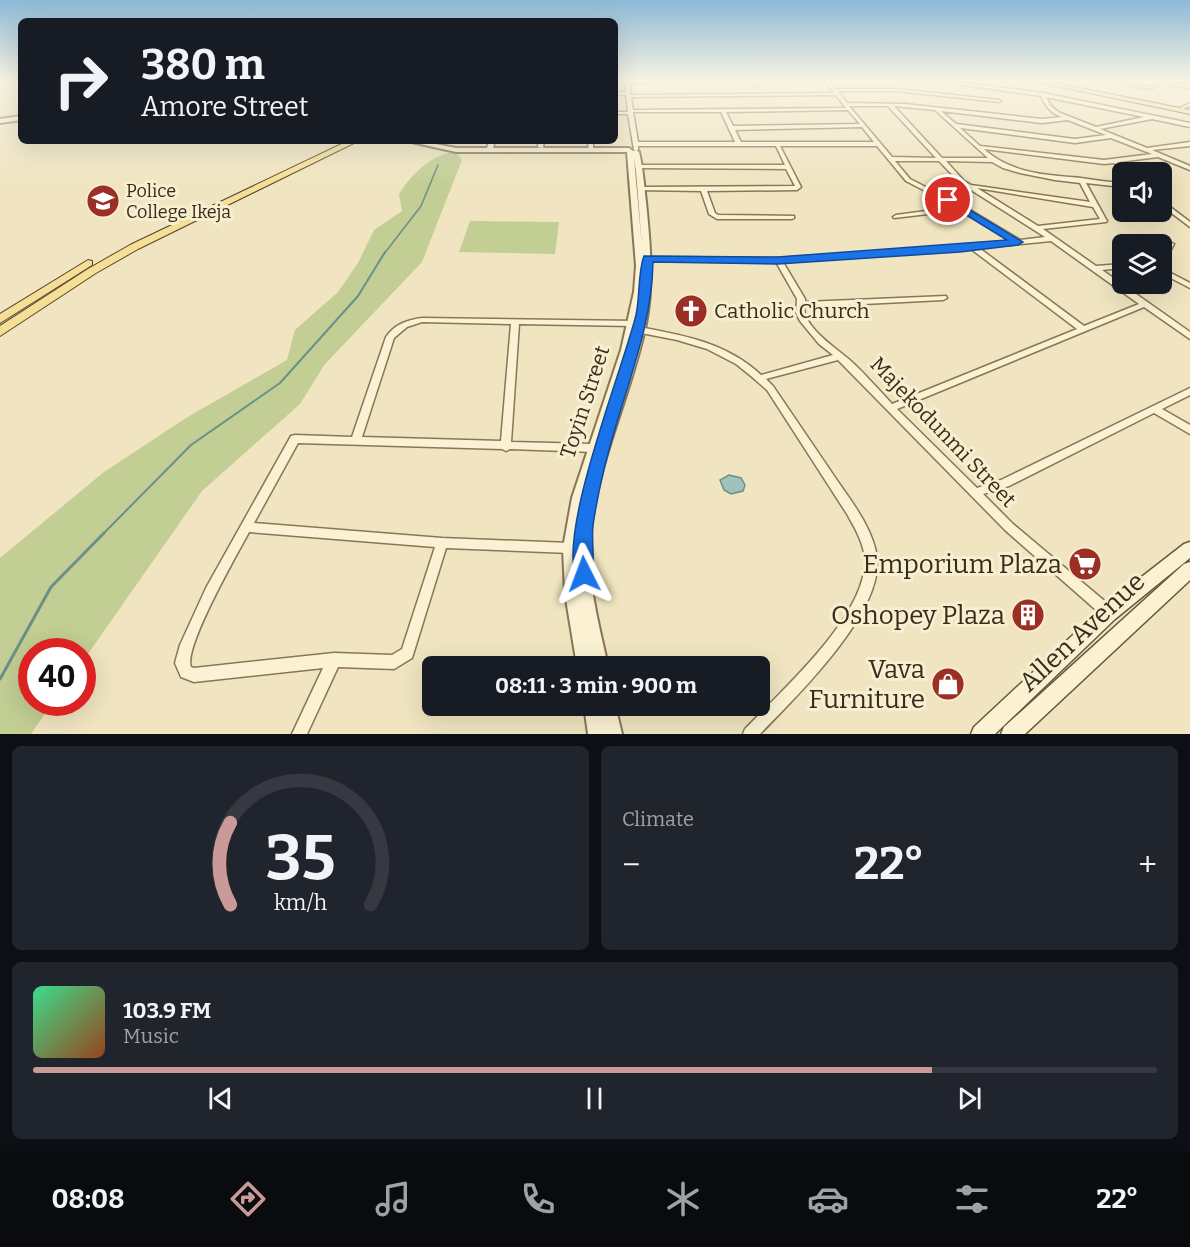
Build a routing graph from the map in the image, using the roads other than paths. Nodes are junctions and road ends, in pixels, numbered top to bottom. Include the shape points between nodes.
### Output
1 (631, 114) edge
2 (725, 114) edge
3 (853, 114) edge
4 (899, 114) edge
5 (942, 114) edge
6 (987, 114) edge
7 (1061, 114) edge
8 (1141, 114) edge
9 (1179, 114) edge
10 (1004, 116) joint
11 (1154, 117) junction
12 (18, 118) edge
13 (1069, 118) junction
14 (1170, 120) junction
15 (0, 121) edge
16 (1190, 125) edge
17 (862, 126) junction
18 (956, 126) junction
19 (731, 128) junction
20 (1096, 129) junction
21 (1113, 136) junction
22 (335, 144) edge
23 (348, 144) edge
24 (425, 144) edge
25 (467, 144) edge
26 (541, 144) edge
27 (591, 144) edge
28 (877, 144) junction
29 (1190, 144) edge
30 (491, 145) edge
31 (739, 145) junction
32 (778, 146) junction
33 (978, 147) junction
34 (633, 148) junction
35 (1147, 150) junction
36 (1161, 155) junction
37 (891, 159) junction
38 (941, 160) junction
39 (993, 160) junction
40 (1112, 162) edge
41 (1116, 162) edge
42 (640, 167) junction
43 (789, 167) junction
44 (1190, 168) edge
45 (1081, 180) junction
46 (1112, 184) edge
47 (968, 185) junction
48 (640, 189) junction
49 (704, 190) junction
50 (1095, 205) junction
51 (963, 208) junction
52 (1172, 211) edge
53 (792, 217) dead end
54 (896, 217) dead end
55 (1190, 225) edge
56 (1036, 228) junction
57 (1050, 238) junction
58 (1018, 242) junction
59 (973, 247) junction
60 (648, 259) junction
61 (778, 260) junction
62 (1112, 267) edge
63 (1093, 269) junction
64 (1172, 276) edge
65 (1190, 286) edge
66 (943, 298) dead end
67 (801, 305) junction
68 (1143, 305) junction
69 (0, 319) edge
70 (514, 321) junction
71 (636, 327) junction
72 (1084, 330) junction
73 (0, 332) edge
74 (1190, 336) edge
75 (841, 357) junction
76 (760, 378) junction
77 (1190, 391) edge
78 (890, 408) junction
79 (1154, 409) junction
80 (1190, 430) edge
81 (356, 441) junction
82 (506, 447) junction
83 (593, 448) junction
84 (974, 493) junction
85 (248, 527) junction
86 (442, 543) junction
87 (570, 548) junction
88 (1190, 549) edge
89 (1190, 569) edge
90 (1109, 613) junction
91 (583, 656) edge
92 (598, 656) edge
93 (334, 660) junction
94 (594, 716) edge
95 (609, 716) edge
96 (299, 734) edge
97 (597, 734) edge
98 (613, 734) edge
99 (750, 734) edge
100 (981, 734) edge
101 (1011, 734) edge

1 - 34 street
2 - 19 street
3 - 17 street
4 - 38 street
5 - 18 street
6 - 10 street
7 - 13 street
8 - 11 street
9 - 14 street
10 - 13 street via 1048,121
11 - 14 street
11 - 20 street
12 - 15 street
13 - 20 street
14 - 16 street
17 - 19 street
17 - 28 street
18 - 21 street via 1075,141
18 - 33 street
19 - 31 street
20 - 21 street
21 - 35 street
22 - 69 main road via 113,249
23 - 73 main road via 134,248
24 - 34 street via 456,150
25 - 30 street
26 - 27 street
26 - 30 street
27 - 34 street
28 - 32 street
28 - 37 street
29 - 35 street
31 - 32 street
31 - 34 street
32 - 43 street
33 - 39 street
33 - 40 street
34 - 42 street, Toyin Street
34 - 71 street, Toyin Street via 640,266
35 - 36 street
36 - 41 street
36 - 44 street
37 - 38 street
37 - 51 street via 913,184
38 - 39 street
38 - 47 street
39 - 45 street via 1015,171
42 - 43 street
42 - 48 street, Toyin Street
43 - 49 street via 798,186 795,189
45 - 46 street
45 - 50 street
47 - 50 street
47 - 56 street
48 - 49 street
48 - 60 street, Toyin Street
49 - 53 street via 712,214 717,217
50 - 56 street via 1102,222
51 - 54 street
51 - 58 street
52 - 55 street
56 - 57 street
57 - 58 street
57 - 63 street
58 - 59 street
59 - 61 street
59 - 72 street
60 - 61 street
60 - 71 street, Toyin Street via 646,292
61 - 67 street, Majekodunmi Street via 801,298
62 - 63 street
63 - 68 street
64 - 65 street
66 - 67 street
67 - 75 street, Majekodunmi Street via 804,321
68 - 72 street
68 - 74 street
70 - 71 street
70 - 81 street via 422,320 397,327 390,336
70 - 82 street
71 - 76 street via 720,349
71 - 83 street, Toyin Street
71 - 92 street, Toyin Street via 584,526 582,556
72 - 78 street
75 - 76 street
75 - 78 street, Majekodunmi Street
76 - 99 street via 851,511 861,528 871,562 862,596 845,630
77 - 79 street
78 - 84 street, Majekodunmi Street
79 - 80 street
79 - 84 street via 1005,483
81 - 82 street
81 - 85 street via 295,440
82 - 83 street
83 - 87 street, Toyin Street via 578,498
84 - 90 street, Majekodunmi Street
85 - 86 street
85 - 93 street via 210,592 187,645 182,663 186,672 194,675
86 - 87 street
86 - 93 street via 407,653 394,662
87 - 91 street, Toyin Street
88 - 90 main road, Allen Avenue
89 - 101 main road, Allen Avenue
90 - 100 main road, Allen Avenue
93 - 96 street
94 - 97 street
95 - 98 street

